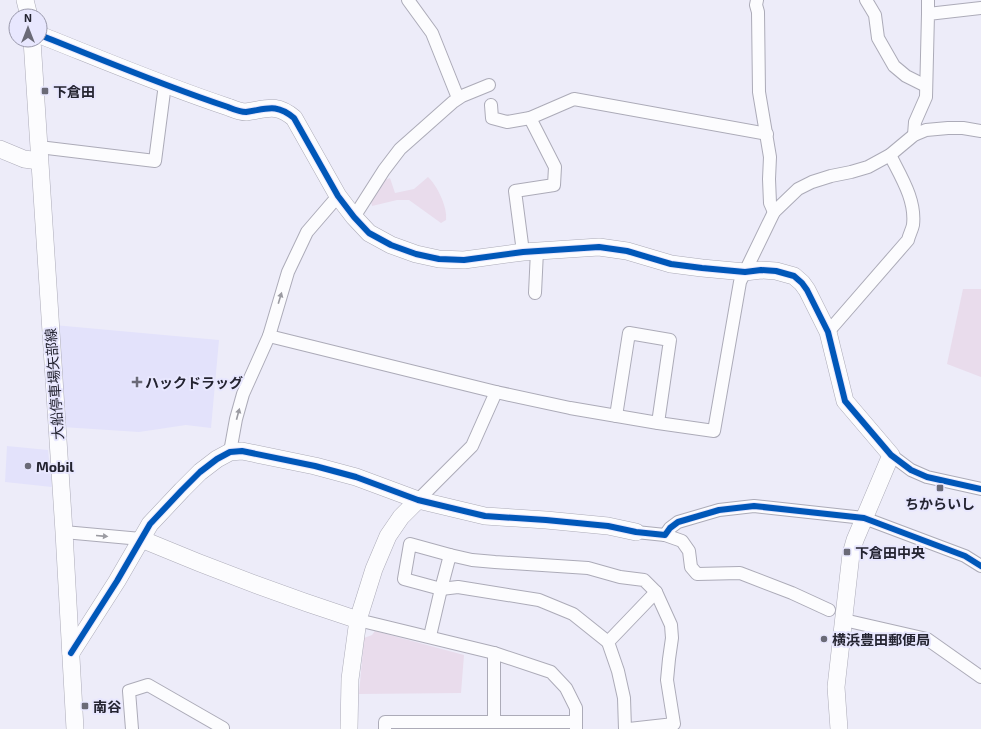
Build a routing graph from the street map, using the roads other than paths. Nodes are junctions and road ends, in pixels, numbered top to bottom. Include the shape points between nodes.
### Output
1 (408, 0) edge
2 (757, 0) edge
3 (866, 0) edge
4 (928, 0) edge
5 (981, 8) edge
6 (928, 14) junction
7 (48, 38) edge
8 (32, 48) edge
9 (165, 84) junction
10 (489, 84) dead end
11 (926, 86) junction
12 (458, 98) junction
13 (491, 105) dead end
14 (530, 118) junction
15 (981, 131) edge
16 (767, 134) junction
17 (914, 135) junction
18 (0, 149) edge
19 (39, 154) junction
20 (890, 155) junction
21 (338, 196) junction
22 (774, 212) junction
23 (354, 217) junction
24 (530, 251) junction
25 (745, 272) junction
26 (535, 294) dead end
27 (828, 332) junction
28 (269, 336) junction
29 (496, 392) junction
30 (616, 416) junction
31 (658, 423) junction
32 (230, 452) junction
33 (891, 455) junction
34 (981, 489) edge
35 (418, 500) junction
36 (864, 518) junction
37 (64, 532) junction
38 (636, 532) joint
39 (665, 535) junction
40 (141, 539) junction
41 (450, 555) junction
42 (981, 566) edge
43 (441, 589) junction
44 (656, 592) junction
45 (829, 610) dead end
46 (358, 620) junction
47 (844, 620) junction
48 (430, 636) junction
49 (608, 642) junction
50 (71, 653) junction
51 (494, 653) junction
52 (981, 677) edge
53 (494, 722) junction
54 (576, 726) edge
55 (674, 727) edge
56 (75, 729) edge
57 (132, 729) edge
58 (223, 729) edge
59 (349, 729) edge
60 (385, 729) edge
61 (625, 729) edge
62 (629, 729) edge
63 (839, 729) edge

1 - 12 street via 432,32
2 - 16 street via 759,92
3 - 11 street via 875,15 878,38 894,66 906,76
4 - 6 street
5 - 6 street
6 - 11 street
7 - 9 street
8 - 19 street, 大船停車場矢部線
9 - 19 street via 155,160
9 - 21 street via 244,112 274,107 286,111 294,118
10 - 12 street
11 - 17 street via 926,97 916,122
12 - 23 street via 400,149
13 - 14 street via 492,118 506,122
14 - 16 street via 574,99
14 - 24 street via 555,167 554,185 515,191
15 - 17 street via 948,128 926,130
16 - 22 street via 770,203
17 - 20 street
18 - 19 street via 24,159
19 - 37 street, 大船停車場矢部線
20 - 22 street via 868,167 812,182 798,189
20 - 27 street via 913,206 913,226 908,240
21 - 23 street
28 -> 21 street via 288,272 308,232
22 - 25 street
23 - 24 street via 369,233 392,245 439,259 464,260
24 - 25 street via 599,247 627,251 671,264
24 - 26 street
25 - 27 street via 776,271 794,276 807,290
25 - 31 street via 740,282 714,431
27 - 33 street via 845,401
28 - 29 street
32 -> 28 street via 243,394
29 - 30 street
29 - 35 street via 472,446
30 - 31 street
30 - 31 street via 629,333 670,340
32 - 35 street via 242,451 315,466 356,477
32 - 40 street via 217,458 200,472 150,524
33 - 34 street via 911,470 927,477
33 - 36 street
35 - 38 street via 485,516 608,526
35 - 46 street via 401,517 388,536 374,569
36 - 39 street via 754,506 719,510 678,522
36 - 42 street via 965,556
36 - 47 street via 851,554
37 -> 40 street
37 - 50 street, 大船停車場矢部線
38 - 39 street
39 - 45 street via 682,541 689,551 691,567 697,574 740,573
40 - 46 street via 206,566
40 - 50 street
41 - 43 street
41 - 43 street via 410,544 404,579
41 - 44 street via 472,560 588,568 620,577 644,580
43 - 48 street
43 - 49 street via 458,588 538,600 574,614
44 - 49 street
44 - 55 street via 671,625 667,680
46 - 48 street
46 - 59 street via 350,679
47 - 52 street via 926,639
47 - 63 street via 836,687
48 - 51 street
49 - 61 street via 624,698
50 - 56 street, 大船停車場矢部線
51 - 53 street
51 - 54 street via 551,672 566,688 576,708
53 - 54 street
53 - 60 street via 385,722
55 - 62 street
57 - 58 street via 129,691 148,685

